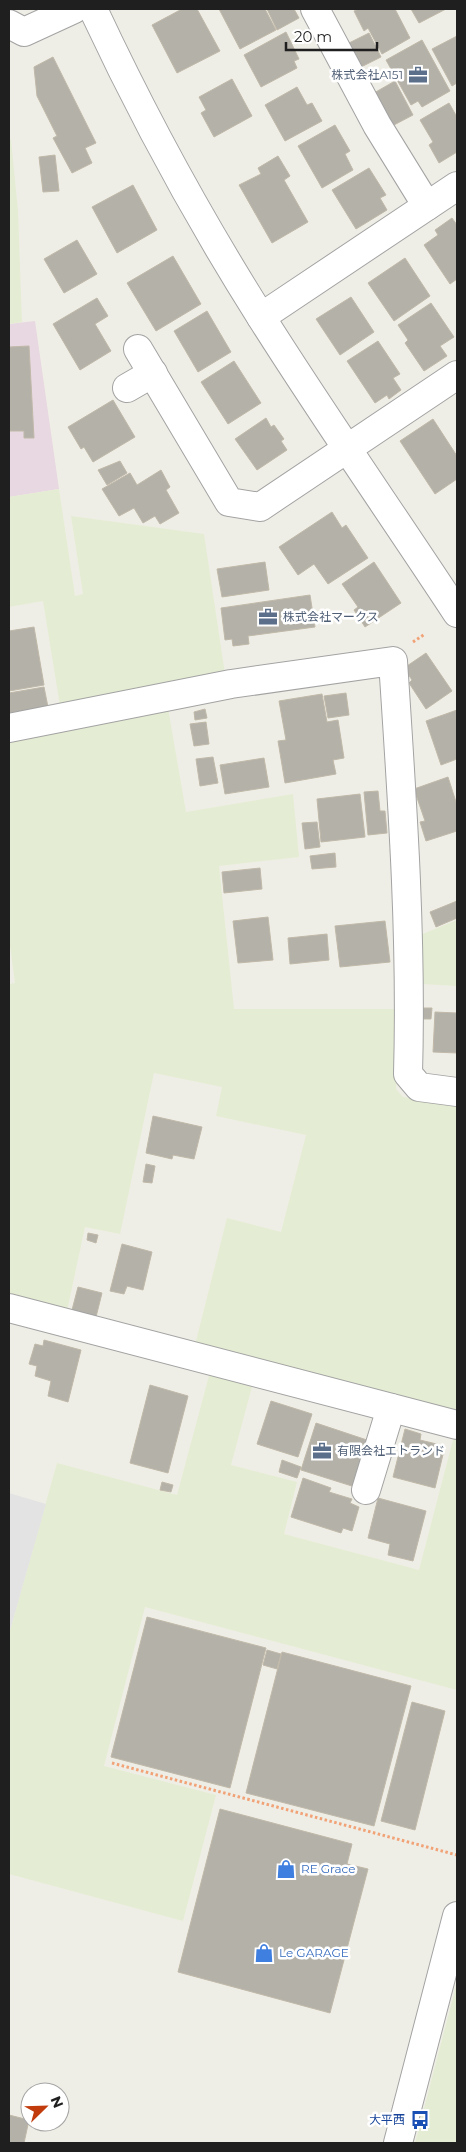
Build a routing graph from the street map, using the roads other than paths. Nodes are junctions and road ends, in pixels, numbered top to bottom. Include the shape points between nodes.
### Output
1 (74, 9) edge
2 (93, 9) edge
3 (314, 9) edge
4 (9, 24) edge
5 (457, 186) edge
6 (427, 206) junction
7 (260, 317) junction
8 (138, 349) dead end
9 (153, 373) junction
10 (457, 375) edge
11 (127, 388) dead end
12 (348, 448) junction
13 (457, 613) edge
14 (9, 728) edge
15 (457, 1092) edge
16 (9, 1308) edge
17 (392, 1408) junction
18 (457, 1425) edge
19 (366, 1490) dead end
20 (457, 1916) edge
21 (398, 2143) edge

1 - 4 street via 24,32
2 - 7 street via 157,136
3 - 6 street via 377,125
5 - 6 street
6 - 7 street
7 - 12 street
8 - 9 street
9 - 11 street
9 - 12 street via 229,502 260,507
10 - 12 street
12 - 13 street
14 - 15 street via 231,684 393,661 411,994 408,1074 419,1087
16 - 17 street
17 - 18 street
17 - 19 street
20 - 21 street

